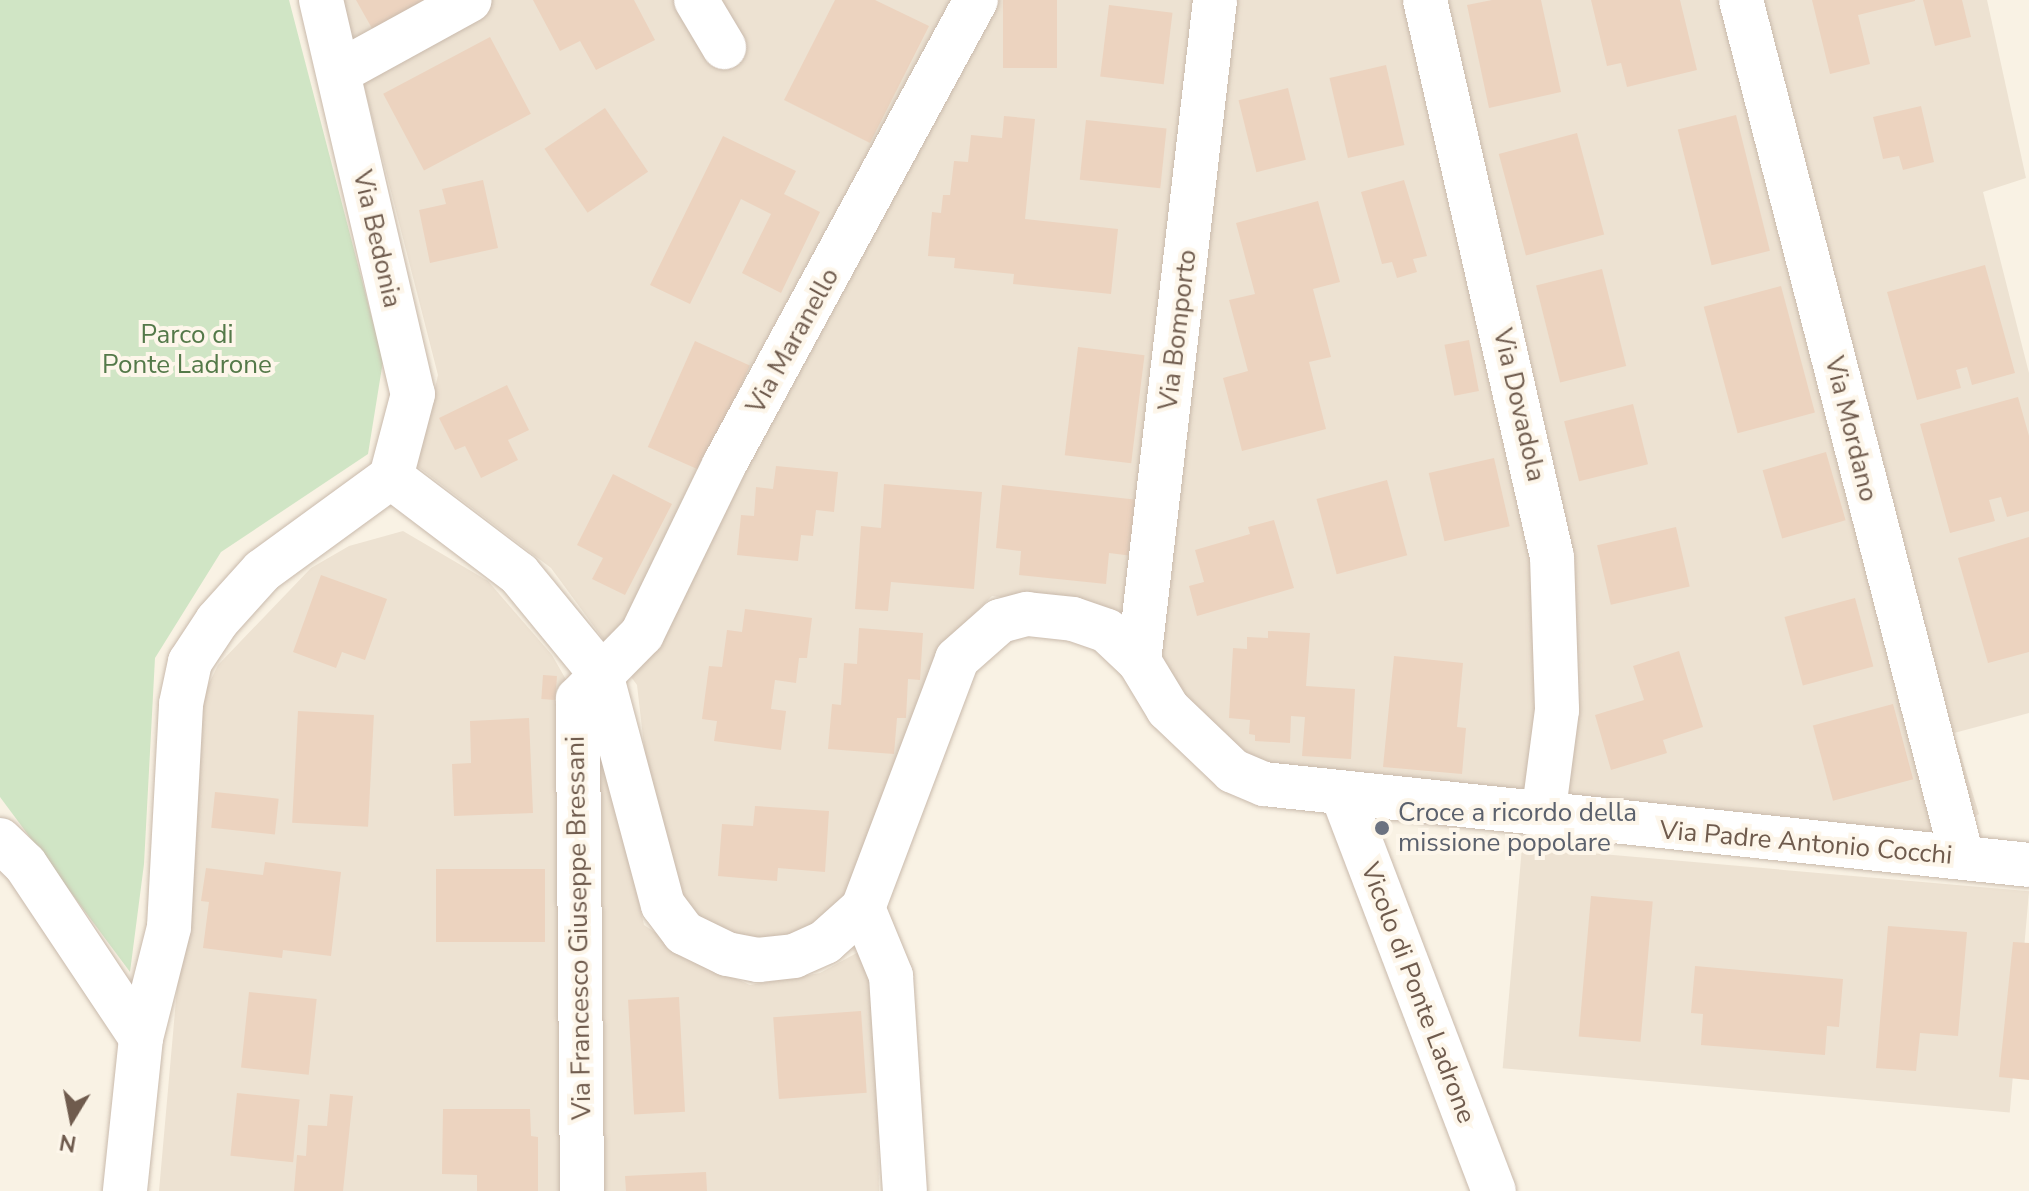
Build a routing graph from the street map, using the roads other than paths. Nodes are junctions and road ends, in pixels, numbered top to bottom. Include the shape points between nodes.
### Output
1 (321, 0) edge
2 (470, 0) edge
3 (696, 0) edge
4 (976, 0) edge
5 (1215, 0) edge
6 (1425, 0) edge
7 (1741, 0) edge
8 (724, 47) dead end
9 (339, 72) junction
10 (391, 477) junction
11 (1139, 661) junction
12 (601, 674) junction
13 (1343, 796) junction
14 (1543, 817) junction
15 (0, 840) edge
16 (1962, 857) junction
17 (2029, 865) edge
18 (863, 908) junction
19 (141, 1038) junction
20 (125, 1191) edge
21 (582, 1191) edge
22 (905, 1191) edge
23 (1494, 1191) edge

1 - 9 street, Via Bedonia
2 - 9 street
3 - 8 street
4 - 12 street, Via Maranello via 724,465 642,634
5 - 11 street, Via Bomporto
6 - 14 street, Via Dovadola via 1552,557 1557,710
7 - 16 street, Via Mordano
9 - 10 street, Via Bedonia via 413,394
10 - 12 street, Via Padre Antonio Cocchi via 519,574
10 - 19 street via 262,571 217,621 190,662 181,704 169,927
11 - 13 street, Via Padre Antonio Cocchi via 1168,709 1233,771 1264,784
11 - 18 street, Via Padre Antonio Cocchi via 1107,631 1073,619 1027,614 1000,621 957,659
12 - 18 street, Via Padre Antonio Cocchi via 624,745 644,849 663,905 684,933 727,954 758,960 794,956 825,942
12 - 21 street, Via Francesco Giuseppe Bressani via 578,699
13 - 14 street, Via Padre Antonio Cocchi
13 - 23 street, Vicolo di Ponte Ladrone
14 - 16 street, Via Padre Antonio Cocchi
15 - 19 street via 25,864
16 - 17 street, Via Padre Antonio Cocchi
18 - 22 street via 891,976
19 - 20 street

